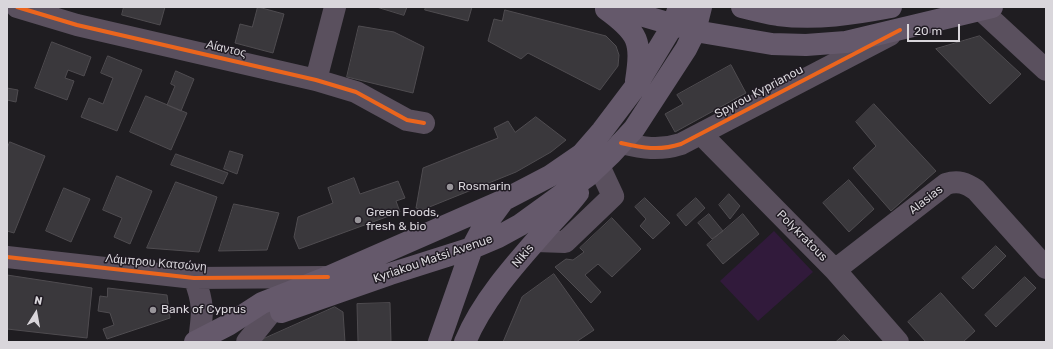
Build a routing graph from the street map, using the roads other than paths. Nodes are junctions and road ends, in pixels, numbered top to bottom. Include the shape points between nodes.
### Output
1 (17, 7) edge
2 (335, 7) edge
3 (603, 7) edge
4 (613, 7) edge
5 (701, 7) edge
6 (742, 7) edge
7 (891, 7) edge
8 (986, 8) edge
9 (676, 16) edge
10 (900, 30) junction
11 (695, 31) junction
12 (1046, 70) edge
13 (316, 80) junction
14 (636, 86) junction
15 (424, 123) dead end
16 (701, 134) junction
17 (621, 143) junction
18 (594, 170) junction
19 (504, 200) junction
20 (536, 241) junction
21 (472, 248) junction
22 (7, 257) edge
23 (1046, 268) edge
24 (835, 270) junction
25 (328, 277) junction
26 (194, 278) junction
27 (268, 316) junction
28 (228, 326) junction
29 (197, 341) edge
30 (247, 342) edge
31 (439, 342) edge
32 (465, 342) edge
33 (898, 342) edge

1 - 13 street, Αίαντος via 77,25
2 - 13 street
3 - 14 main road via 625,23 634,34 639,62
4 - 9 main road
5 - 11 main road, Kyriakou Matsi Avenue
6 - 7 main road via 778,15 805,17 850,15
8 - 10 main road
8 - 12 street
9 - 11 main road
9 - 14 main road, Kyriakou Matsi Avenue
10 - 11 main road via 846,42 806,45 772,44
10 - 16 street, Spyrou Kyprianou
11 - 17 main road, Kyriakou Matsi Avenue via 634,129
13 - 15 street, Αίαντος via 356,92 407,120
14 - 19 main road, Kyriakou Matsi Avenue via 582,154 550,176
16 - 17 street, Spyrou Kyprianou via 666,148
16 - 24 street, Polykratous
17 - 18 main road, Kyriakou Matsi Avenue
18 - 20 main road, Nikis via 577,195
18 - 20 street via 613,196 565,242
18 - 21 main road, Kyriakou Matsi Avenue via 520,225
19 - 21 main road
19 - 25 main road, Kyriakou Matsi Avenue
20 - 32 main road, Nikis via 516,263 478,315
21 - 27 main road, Kyriakou Matsi Avenue
21 - 31 main road
22 - 26 street, Λάμπρου Κατσώνη
23 - 24 street, Alasias via 976,190 958,182 946,184
24 - 33 street, Polykratous
25 - 26 street, Λάμπρου Κατσώνη
25 - 28 main road, Kyriakou Matsi Avenue via 262,303
26 - 29 street via 202,305
27 - 28 main road, Kyriakou Matsi Avenue
27 - 30 street
28 - 29 main road, Kyriakou Matsi Avenue

